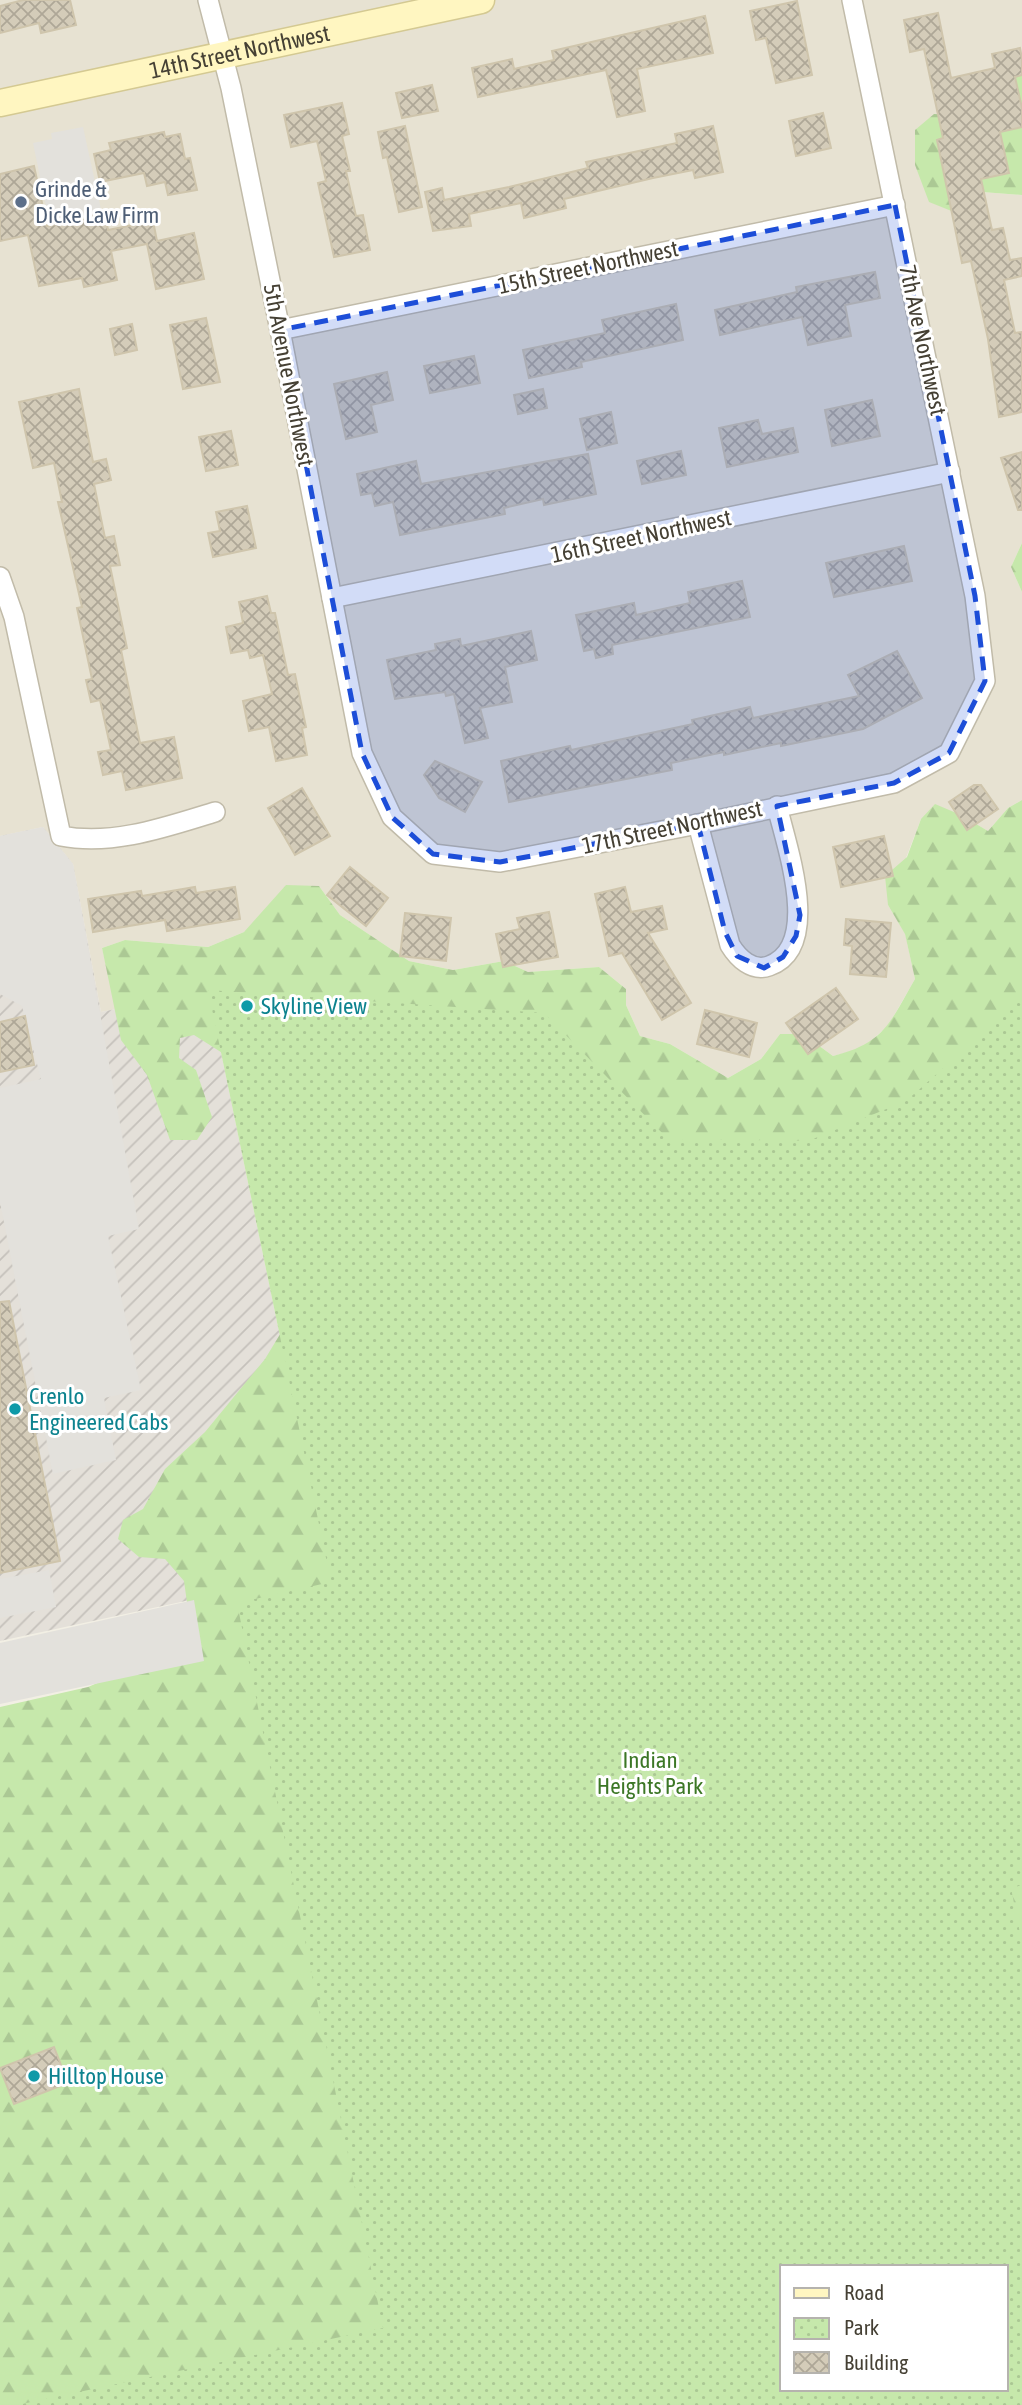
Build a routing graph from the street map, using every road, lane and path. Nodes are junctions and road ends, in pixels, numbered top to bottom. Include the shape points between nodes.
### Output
1 (208, 0) edge
2 (481, 0) edge
3 (852, 0) edge
4 (222, 56) junction
5 (0, 103) edge
6 (895, 205) junction
7 (280, 330) junction
8 (950, 472) junction
9 (0, 577) edge
10 (332, 598) junction
11 (985, 681) joint
12 (362, 753) joint
13 (777, 806) junction
14 (215, 812) dead end
15 (698, 824) junction

1 - 4 street, 5th Avenue Northwest
2 - 4 street, 14th Street Northwest
3 - 6 street, 7th Ave Northwest
4 - 5 street, 14th Street Northwest
4 - 7 street, 5th Avenue Northwest
6 - 7 street, 15th Street Northwest
6 - 8 street, 7th Ave Northwest
7 - 10 street, 5th Avenue Northwest
8 - 10 street, 16th Street Northwest
8 - 11 street, 7th Ave Northwest via 975,596
9 - 14 street via 61,836 85,841 153,831
10 - 12 street, 5th Avenue Northwest
11 - 13 street, 17th Street Northwest via 948,753 894,783
12 - 15 street, 17th Street Northwest via 392,817 433,854 500,862
13 - 15 street, 17th Street Northwest
13 - 15 street via 800,915 792,946 775,964 764,968 737,956 730,945

